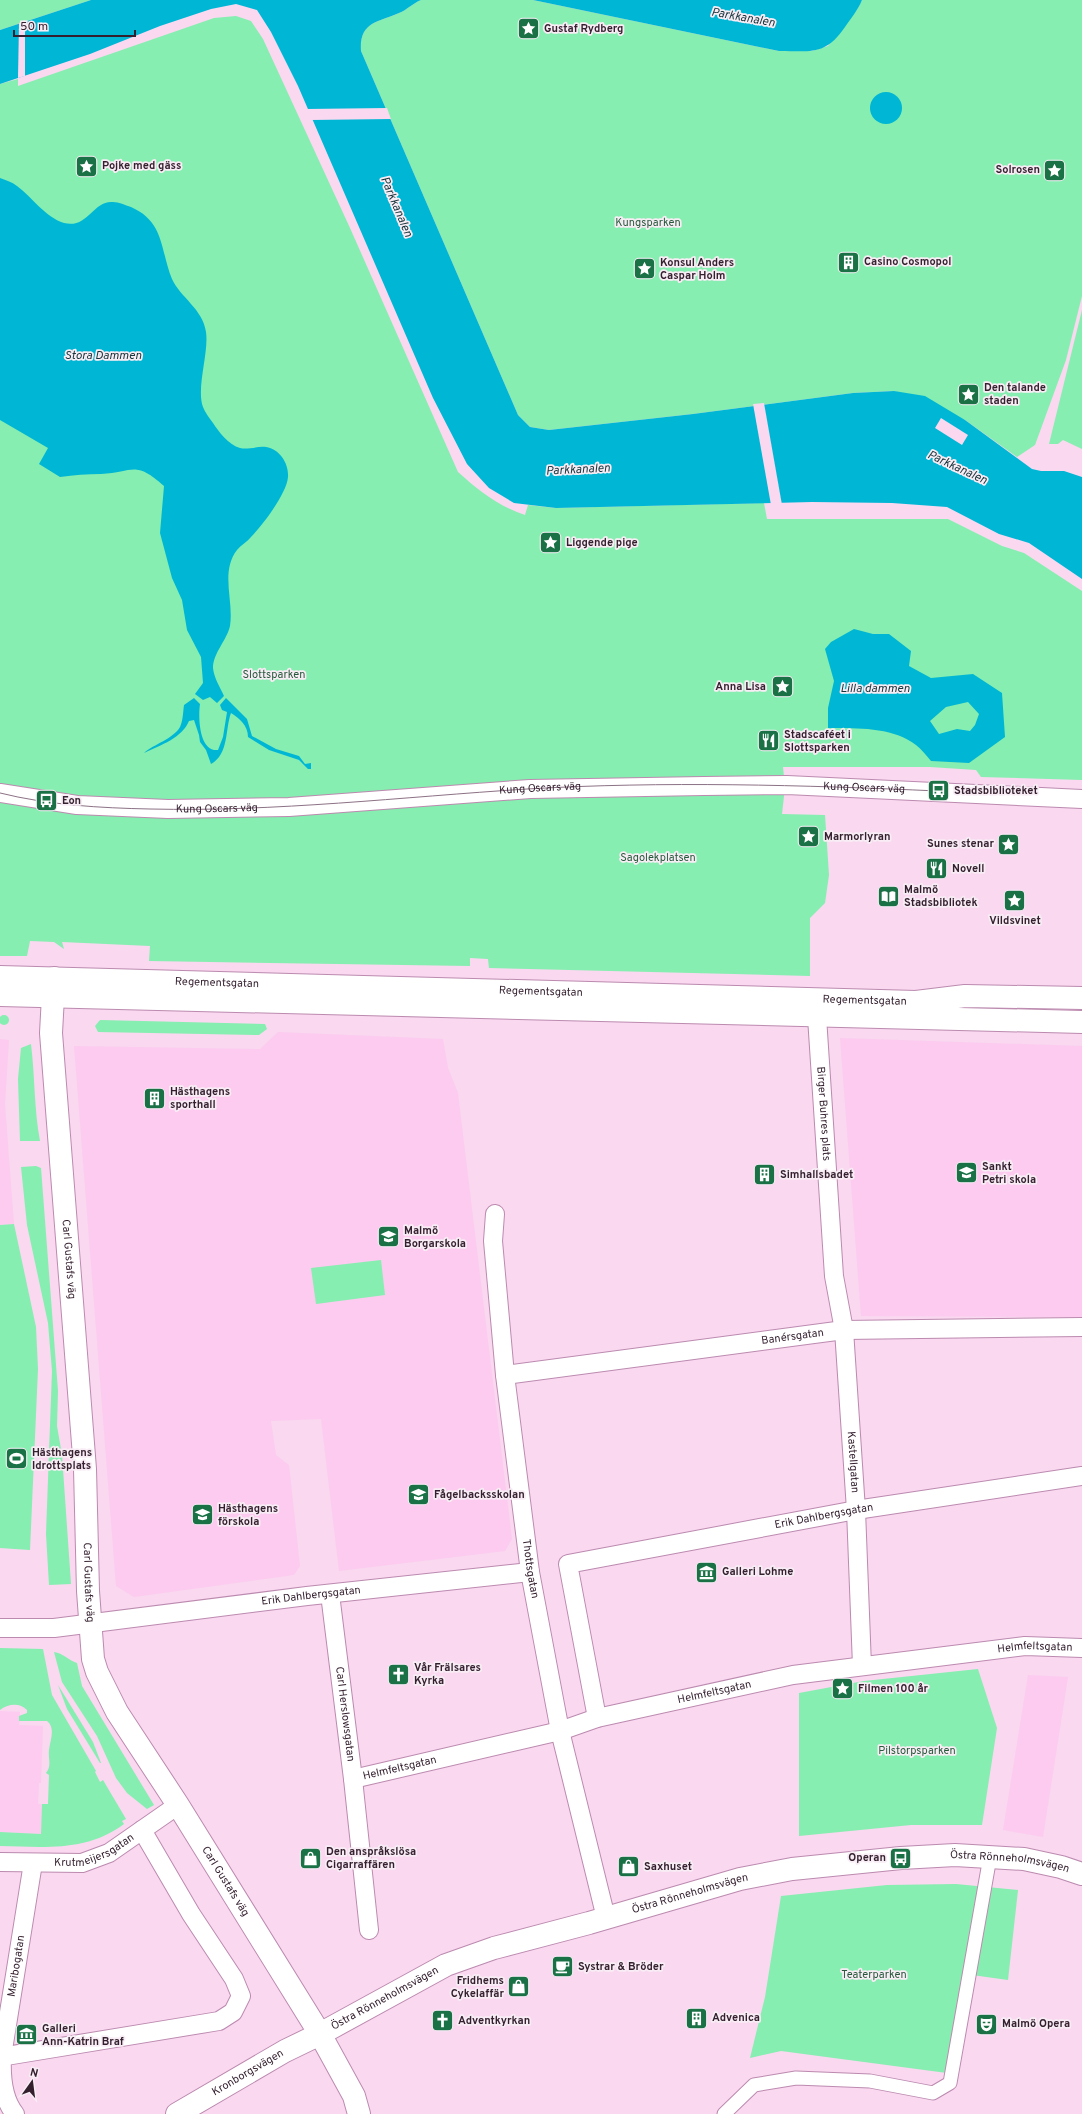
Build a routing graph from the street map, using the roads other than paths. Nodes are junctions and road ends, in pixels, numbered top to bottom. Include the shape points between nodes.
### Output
1 (0, 793) edge
2 (1082, 799) edge
3 (0, 976) edge
4 (53, 988) junction
5 (0, 995) edge
6 (1082, 998) edge
7 (817, 1016) junction
8 (1082, 1022) edge
9 (495, 1214) dead end
10 (1082, 1327) edge
11 (844, 1330) junction
12 (505, 1375) junction
13 (1082, 1476) edge
14 (856, 1510) junction
15 (530, 1572) junction
16 (330, 1594) junction
17 (91, 1623) junction
18 (0, 1628) edge
19 (1082, 1648) edge
20 (862, 1666) junction
21 (598, 1718) junction
22 (560, 1730) junction
23 (353, 1779) junction
24 (178, 1805) junction
25 (142, 1830) junction
26 (990, 1857) junction
27 (0, 1862) edge
28 (33, 1863) junction
29 (1082, 1874) edge
30 (606, 1918) junction
31 (369, 1930) dead end
32 (320, 2034) junction
33 (1, 2056) edge
34 (15, 2114) edge
35 (177, 2114) edge
36 (359, 2114) edge
37 (724, 2114) edge

1 - 2 street, Kung Oscars väg via 77,805 168,809 296,807 530,789 787,785
3 - 4 main road, Regementsgatan
4 - 5 main road, Regementsgatan
4 - 6 main road, Regementsgatan via 916,1002 965,996
4 - 7 main road, Regementsgatan
4 - 17 main road, Carl Gustafs väg via 51,1033 85,1469
7 - 8 main road, Regementsgatan
7 - 11 street, Birger Buhres plats via 834,1276
9 - 12 street, Thottsgatan via 493,1241
10 - 11 street, Banérsgatan
11 - 12 street, Banérsgatan
11 - 14 street, Kastellgatan
12 - 15 street, Thottsgatan
13 - 14 street, Erik Dahlbergsgatan
14 - 20 street, Kastellgatan
14 - 21 street, Erik Dahlbergsgatan via 568,1564
15 - 16 street, Erik Dahlbergsgatan
15 - 22 street, Thottsgatan
16 - 17 street, Erik Dahlbergsgatan
16 - 23 street, Carl Herslowsgatan
17 - 18 street, Erik Dahlbergsgatan via 54,1628
17 - 24 main road, Carl Gustafs väg via 93,1659 101,1681 117,1712
19 - 20 street, Helmfeltsgatan via 1025,1646
20 - 21 street, Helmfeltsgatan via 793,1675
21 - 22 street, Helmfeltsgatan
22 - 23 street, Helmfeltsgatan
22 - 30 street, Thottsgatan
23 - 31 street, Carl Herslowsgatan
24 - 25 street, Krutmeijersgatan
24 - 32 main road, Carl Gustafs väg
25 - 28 street, Krutmeijersgatan via 109,1853 82,1863
25 - 33 street via 191,1914 234,1979 241,1996 233,2012 219,2021
26 - 29 main road, Östra Rönneholmsvägen via 1024,1859 1061,1866
26 - 30 main road, Östra Rönneholmsvägen via 955,1855 901,1858 792,1869 740,1879
26 - 37 street via 950,2083 933,2093 870,2081 796,2078 754,2085
27 - 28 street, Krutmeijersgatan
28 - 33 street, Maribogatan
30 - 32 main road, Östra Rönneholmsvägen via 494,1948 446,1965
32 - 35 main road, Kronborgsvägen via 285,2051
32 - 36 main road, Carl Gustafs väg via 354,2096
33 - 34 street, Maribogatan via 1,2080 10,2108

